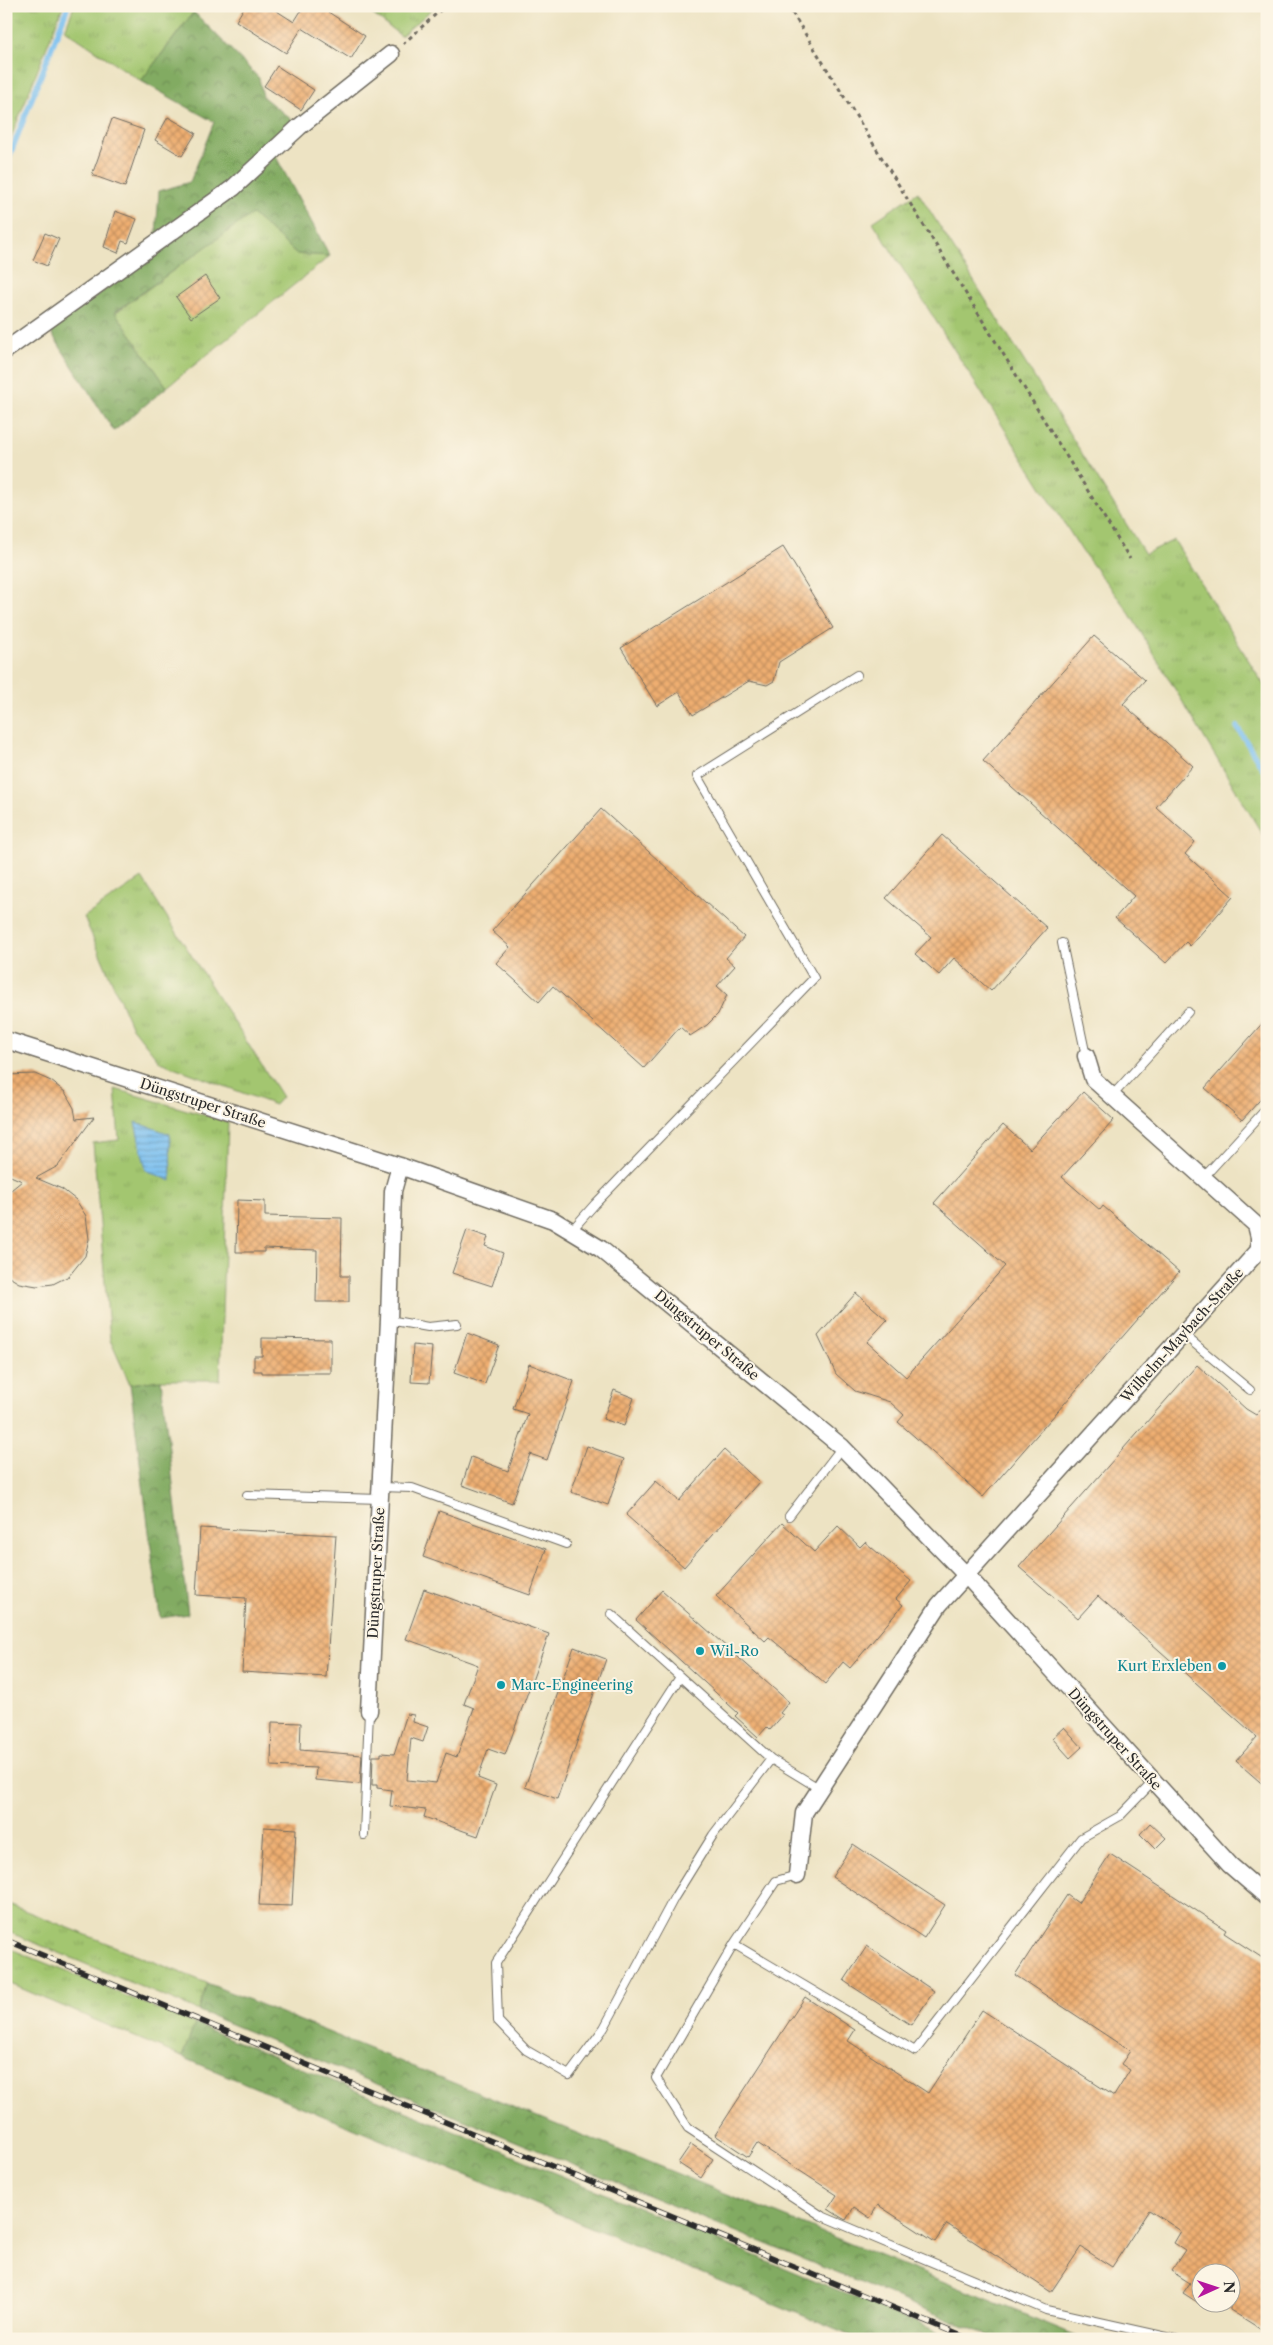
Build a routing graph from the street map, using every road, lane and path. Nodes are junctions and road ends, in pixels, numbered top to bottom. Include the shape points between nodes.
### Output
1 (445, 6) edge
2 (788, 6) edge
3 (391, 54) joint
4 (6, 350) edge
5 (1130, 559) dead end
6 (857, 675) dead end
7 (1062, 943) dead end
8 (1188, 1012) dead end
9 (6, 1040) edge
10 (1086, 1056) joint
11 (1112, 1096) junction
12 (1267, 1108) edge
13 (400, 1166) junction
14 (1204, 1177) junction
15 (571, 1231) junction
16 (389, 1320) junction
17 (457, 1324) dead end
18 (1183, 1334) junction
19 (1250, 1390) dead end
20 (842, 1447) junction
21 (380, 1493) junction
22 (247, 1496) dead end
23 (788, 1516) dead end
24 (566, 1544) dead end
25 (967, 1576) junction
26 (611, 1614) dead end
27 (680, 1677) junction
28 (369, 1711) joint
29 (771, 1759) junction
30 (1153, 1782) junction
31 (820, 1788) junction
32 (364, 1835) dead end
33 (797, 1875) joint
34 (1267, 1897) edge
35 (734, 1944) junction
36 (1176, 2339) edge

1 - 3 path
2 - 5 path
3 - 4 street via 300,127 234,188
6 - 15 lane via 697,776 814,978
7 - 10 lane
8 - 11 lane
9 - 13 street, Düngstruper Straße
10 - 11 street, Wilhelm-Maybach-Straße via 1093,1079
11 - 14 street, Wilhelm-Maybach-Straße
12 - 14 lane
13 - 15 street, Düngstruper Straße via 553,1220
13 - 16 street, Düngstruper Straße via 393,1191
14 - 18 street, Wilhelm-Maybach-Straße via 1256,1225 1258,1250
15 - 20 street, Düngstruper Straße via 601,1249
16 - 17 lane via 428,1327
16 - 21 street, Düngstruper Straße
18 - 19 lane
18 - 25 street, Wilhelm-Maybach-Straße
20 - 23 lane
20 - 25 street, Düngstruper Straße
21 - 22 lane
21 - 24 lane via 412,1488
21 - 28 street, Düngstruper Straße
25 - 30 street, Düngstruper Straße
25 - 31 street via 939,1605
26 - 27 lane
27 - 29 lane
27 - 29 lane via 496,1963 498,2021 526,2050 569,2075 604,2028 674,1898 713,1835
28 - 32 lane
29 - 31 lane
30 - 34 street, Düngstruper Straße via 1230,1865
30 - 35 lane via 1120,1816 1081,1838 915,2051
31 - 33 street via 804,1813
33 - 35 lane via 776,1881
35 - 36 lane via 656,2078 688,2128 822,2216 1046,2310

